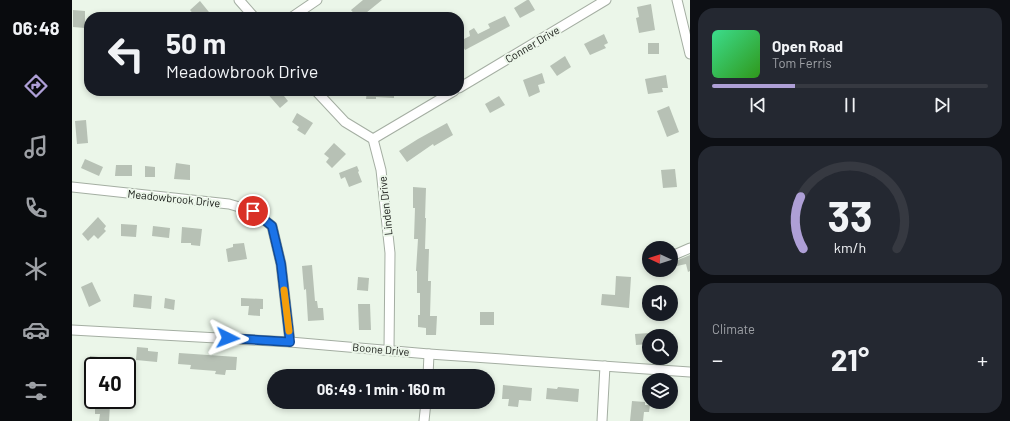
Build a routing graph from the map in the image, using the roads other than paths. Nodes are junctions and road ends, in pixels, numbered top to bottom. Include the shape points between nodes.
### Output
1 (239, 0) edge
2 (317, 0) edge
3 (606, 0) edge
4 (677, 0) edge
5 (250, 12) edge
6 (299, 12) edge
7 (690, 52) edge
8 (464, 85) edge
9 (321, 96) edge
10 (446, 96) edge
11 (373, 139) junction
12 (72, 187) edge
13 (690, 248) edge
14 (678, 253) edge
15 (72, 330) edge
16 (290, 342) junction
17 (389, 350) junction
18 (429, 354) junction
19 (605, 366) junction
20 (428, 369) edge
21 (690, 372) edge
22 (425, 409) edge
23 (424, 421) edge
24 (602, 421) edge

1 - 5 street
2 - 6 street
3 - 8 street, Conner Drive
4 - 7 street
9 - 11 street via 345,122
10 - 11 street
11 - 17 street, Linden Drive via 381,170 390,254
12 - 16 street, Meadowbrook Drive via 229,204 253,211 272,226 281,264
13 - 14 street
15 - 16 street, Boone Drive
16 - 17 street, Boone Drive
17 - 18 street, Boone Drive
18 - 19 street, Boone Drive
18 - 20 street
19 - 21 street, Boone Drive
19 - 24 street
22 - 23 street

